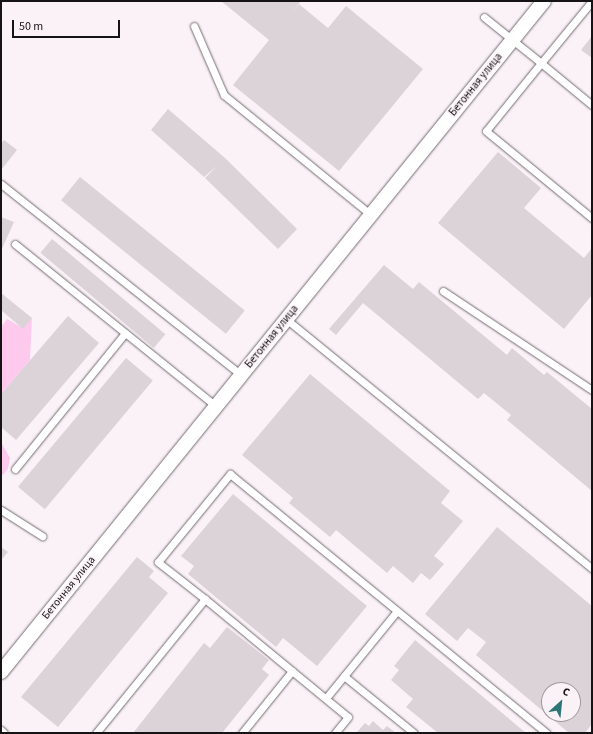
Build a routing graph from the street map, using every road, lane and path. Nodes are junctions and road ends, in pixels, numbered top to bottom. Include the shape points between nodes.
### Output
1 (544, 1) edge
2 (592, 1) edge
3 (484, 17) dead end
4 (194, 26) dead end
5 (512, 40) junction
6 (541, 63) junction
7 (592, 105) edge
8 (1, 184) edge
9 (370, 215) junction
10 (592, 218) edge
11 (15, 244) dead end
12 (443, 291) dead end
13 (286, 320) junction
14 (125, 333) junction
15 (241, 375) junction
16 (592, 390) edge
17 (216, 406) junction
18 (15, 469) dead end
19 (1, 510) edge
20 (42, 536) dead end
21 (592, 569) edge
22 (205, 600) junction
23 (397, 611) junction
24 (292, 671) junction
25 (1, 672) edge
26 (344, 676) junction
27 (326, 698) junction
28 (1, 730) edge
29 (4, 733) edge
30 (96, 733) edge
31 (242, 733) edge
32 (335, 733) edge
33 (414, 733) edge
34 (547, 733) edge

1 - 5 street, Бетонная улица
2 - 6 lane
3 - 5 lane
4 - 9 lane via 224,95
5 - 6 lane
5 - 9 street, Бетонная улица
6 - 7 lane
6 - 10 lane via 486,131
8 - 15 lane
9 - 13 street, Бетонная улица
11 - 14 lane
12 - 16 lane
13 - 15 street, Бетонная улица
13 - 21 lane
14 - 17 lane
14 - 18 lane
15 - 17 street, Бетонная улица
17 - 25 street, Бетонная улица
19 - 20 lane
22 - 23 lane via 158,562 230,474
22 - 24 lane
22 - 30 lane
23 - 26 lane
23 - 34 lane
24 - 27 lane
24 - 31 lane
26 - 27 lane
26 - 33 lane
27 - 32 lane via 348,717
28 - 29 lane

